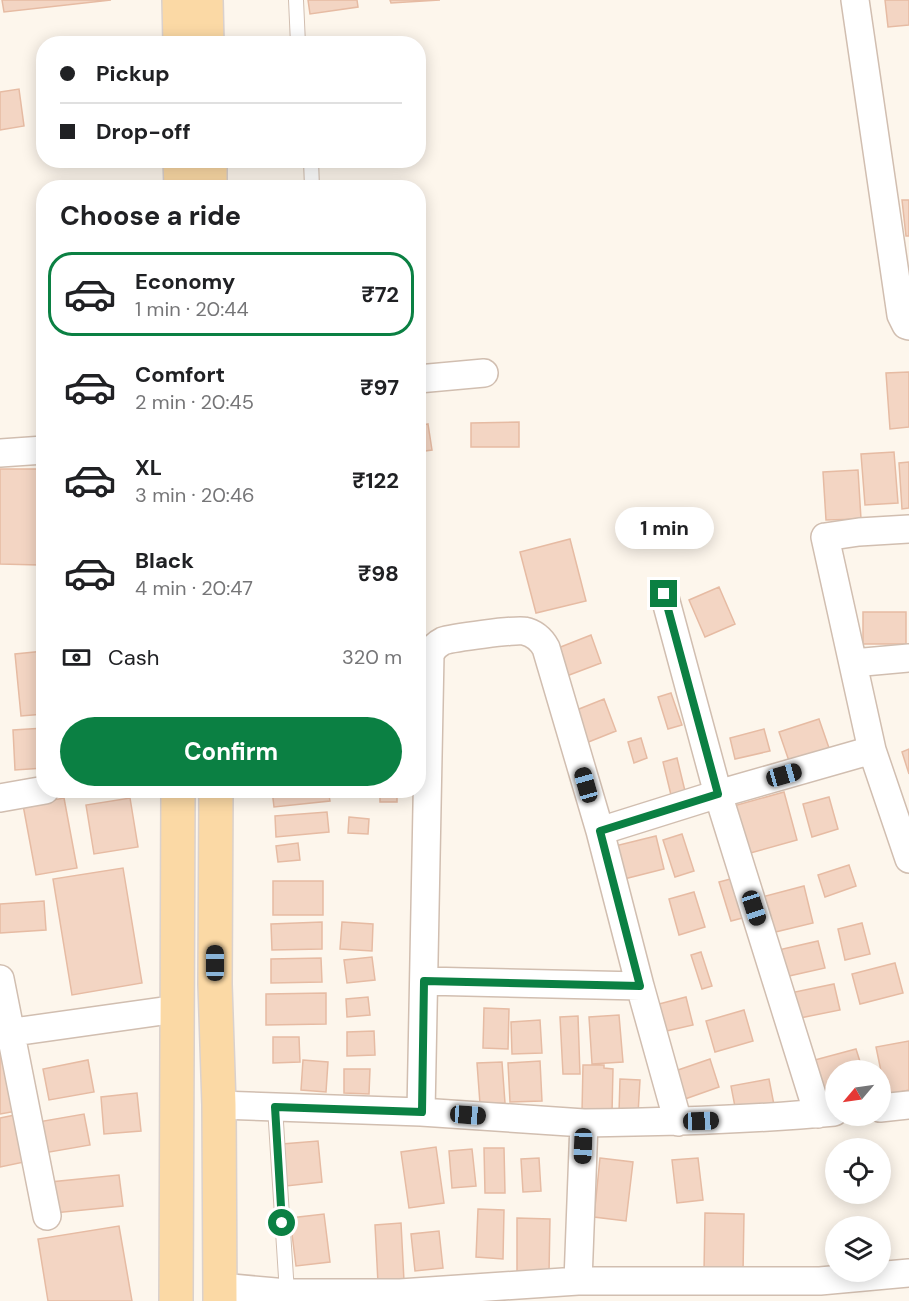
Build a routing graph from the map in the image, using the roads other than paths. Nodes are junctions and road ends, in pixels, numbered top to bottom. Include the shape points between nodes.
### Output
1 (179, 0) edge
2 (206, 0) edge
3 (296, 0) edge
4 (855, 0) edge
5 (180, 36) edge
6 (207, 36) edge
7 (298, 36) edge
8 (909, 326) edge
9 (484, 373) dead end
10 (426, 378) edge
11 (36, 451) edge
12 (0, 453) edge
13 (909, 529) edge
14 (664, 594) dead end
15 (909, 658) edge
16 (853, 663) junction
17 (426, 713) edge
18 (872, 750) junction
19 (36, 792) edge
20 (718, 794) junction
21 (0, 798) edge
22 (178, 798) edge
23 (216, 798) edge
24 (424, 798) edge
25 (600, 831) junction
26 (909, 859) edge
27 (0, 979) edge
28 (424, 981) junction
29 (640, 986) junction
30 (177, 1009) junction
31 (5, 1033) edge
32 (219, 1105) junction
33 (909, 1105) edge
34 (275, 1107) junction
35 (825, 1107) edge
36 (891, 1107) edge
37 (422, 1112) junction
38 (825, 1113) edge
39 (678, 1122) junction
40 (584, 1123) junction
41 (47, 1216) dead end
42 (909, 1273) edge
43 (578, 1281) junction
44 (286, 1293) junction
45 (220, 1294) edge
46 (176, 1301) edge

1 - 5 main road
2 - 6 main road
3 - 7 lane
4 - 8 street via 901,315
9 - 10 street
11 - 12 street
13 - 16 street via 825,537
14 - 20 street
15 - 16 street
16 - 18 street
17 - 25 street via 432,649 445,640 521,630 534,634 546,648
18 - 20 street
18 - 26 street
19 - 21 street
20 - 25 street
20 - 35 street
22 - 30 main road
23 - 32 main road
24 - 28 street
25 - 29 street
27 - 31 street
28 - 29 street
28 - 37 street
29 - 39 street
30 - 31 street
30 - 46 main road
31 - 41 street
32 - 34 street
32 - 45 main road
33 - 36 street
34 - 37 street
34 - 44 lane
37 - 40 street
38 - 39 street
39 - 40 street
40 - 43 street
42 - 43 street via 820,1281
43 - 44 street via 400,1293
44 - 45 street

